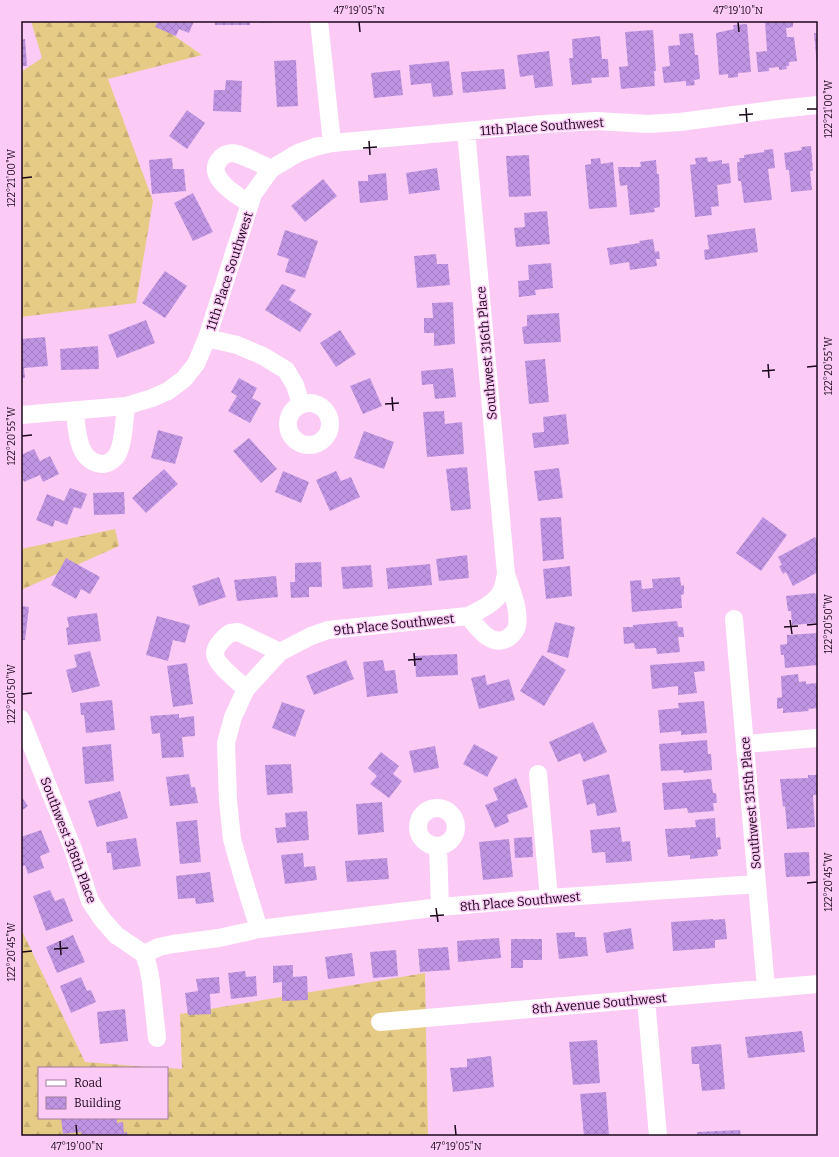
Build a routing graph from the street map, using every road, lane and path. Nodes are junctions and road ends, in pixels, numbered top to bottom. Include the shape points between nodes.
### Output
1 (319, 21) edge
2 (818, 105) edge
3 (466, 132) junction
4 (332, 143) junction
5 (271, 169) junction
6 (250, 204) junction
7 (208, 338) junction
8 (301, 404) dead end
9 (126, 406) junction
10 (75, 412) junction
11 (21, 415) edge
12 (506, 574) junction
13 (468, 616) junction
14 (734, 619) dead end
15 (280, 652) junction
16 (246, 689) junction
17 (21, 719) edge
18 (818, 738) edge
19 (745, 744) junction
20 (538, 774) dead end
21 (438, 846) dead end
22 (757, 884) junction
23 (549, 898) junction
24 (440, 907) junction
25 (259, 929) junction
26 (144, 954) junction
27 (818, 984) edge
28 (766, 988) junction
29 (646, 999) junction
30 (380, 1022) dead end
31 (157, 1038) dead end
32 (658, 1136) edge

1 - 4 street
2 - 3 street, 11th Place Southwest via 680,122 648,124 596,121
3 - 4 street, 11th Place Southwest
3 - 12 street, Southwest 316th Place
4 - 5 street, 11th Place Southwest via 298,153
5 - 6 street, 11th Place Southwest via 253,194
5 - 6 street, 11th Place Southwest via 236,153 226,154 221,158 216,170 222,185
6 - 7 street, 11th Place Southwest
7 - 8 street via 237,345 263,356 286,370 295,385
7 - 9 street, 11th Place Southwest via 196,364 184,379 168,391
9 - 10 street, 11th Place Southwest
9 - 10 street via 120,449 110,462 102,464 87,457 78,440
10 - 11 street, 11th Place Southwest
12 - 13 street, 9th Place Southwest via 502,590 494,600
12 - 13 street, 9th Place Southwest via 516,605 517,627 513,634 501,641 491,639 483,634
13 - 15 street, 9th Place Southwest via 328,630
14 - 19 street, Southwest 315th Place
15 - 16 street, 9th Place Southwest
15 - 16 street via 238,632 230,633 219,643 215,654 218,662
16 - 25 street, 9th Place Southwest via 233,717 226,743 228,801 232,839
17 - 26 street, Southwest 318th Place via 73,849 90,900 116,935
18 - 19 street
19 - 22 street, Southwest 315th Place
20 - 23 street
21 - 24 street
22 - 23 street, 8th Place Southwest
22 - 28 street, Southwest 315th Place
23 - 24 street, 8th Place Southwest
24 - 25 street, 8th Place Southwest
25 - 26 street, 8th Place Southwest via 159,947
26 - 31 street via 151,982
27 - 28 street, 8th Avenue Southwest
28 - 29 street, 8th Avenue Southwest
29 - 30 street, 8th Avenue Southwest
29 - 32 street

